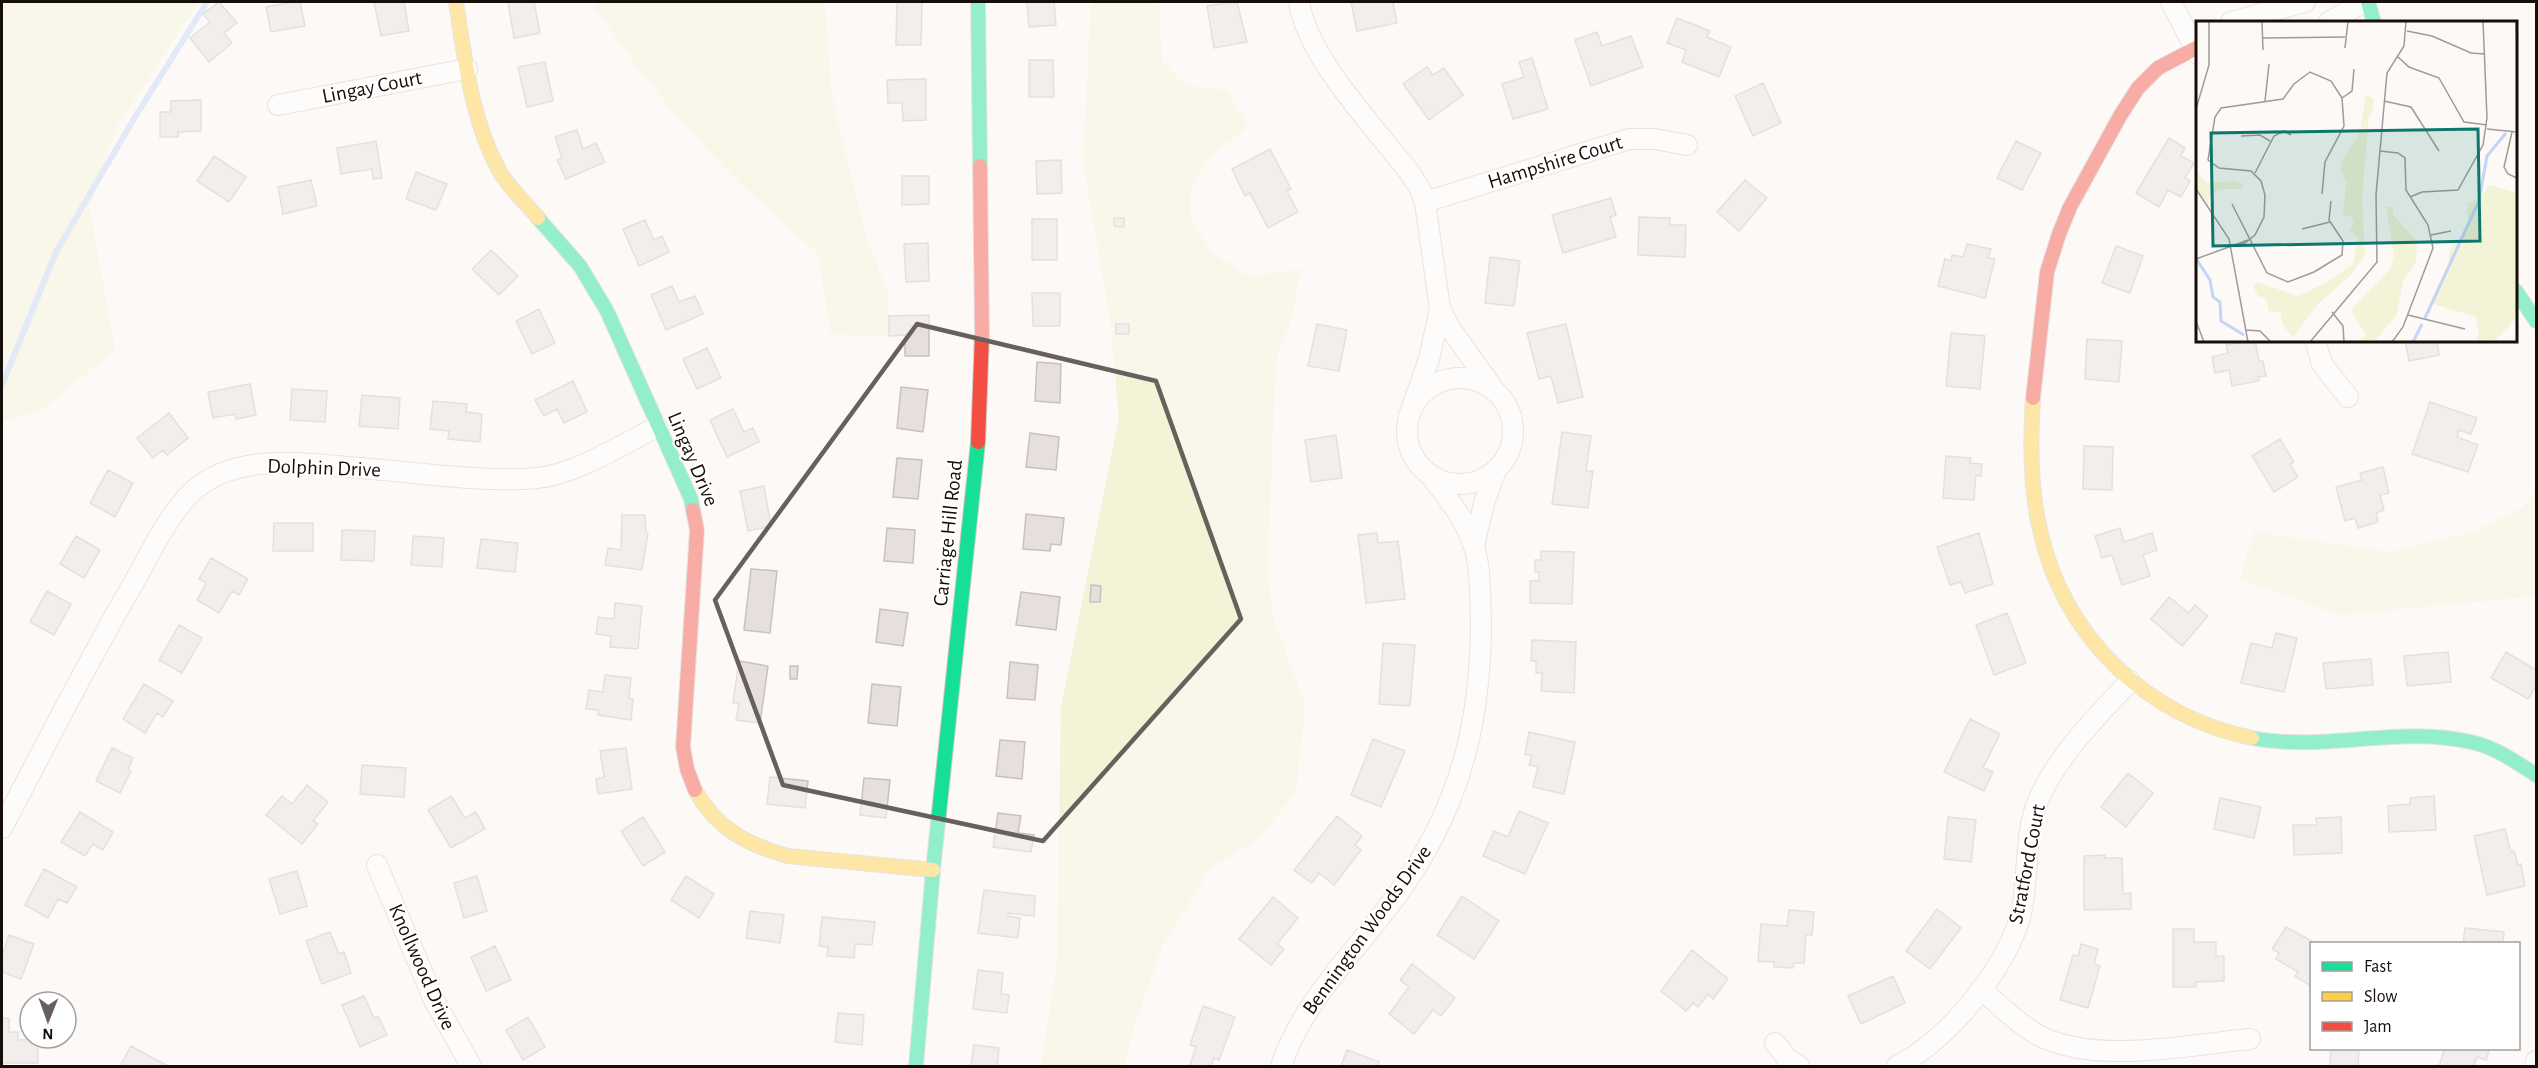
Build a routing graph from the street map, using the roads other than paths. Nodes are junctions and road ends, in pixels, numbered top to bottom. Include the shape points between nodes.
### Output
1 (456, 2) edge
2 (978, 2) edge
3 (1299, 2) edge
4 (2171, 2) edge
5 (2305, 2) edge
6 (2366, 2) edge
7 (2235, 21) edge
8 (2331, 21) edge
9 (2374, 21) edge
10 (2196, 48) edge
11 (2196, 50) edge
12 (467, 69) junction
13 (278, 105) dead end
14 (1687, 145) dead end
15 (1425, 202) junction
16 (2517, 292) edge
17 (1440, 309) junction
18 (2536, 321) edge
19 (2316, 342) edge
20 (1495, 391) junction
21 (2348, 397) dead end
22 (1411, 410) junction
23 (657, 427) junction
24 (1496, 470) junction
25 (1430, 475) junction
26 (1474, 546) junction
27 (2130, 681) junction
28 (2536, 775) edge
29 (2, 828) edge
30 (377, 865) dead end
31 (933, 870) junction
32 (1981, 989) junction
33 (2250, 1039) dead end
34 (1774, 1043) dead end
35 (2536, 1062) edge
36 (471, 1066) edge
37 (916, 1066) edge
38 (1281, 1066) edge
39 (1799, 1066) edge
40 (1897, 1066) edge
41 (2535, 1066) edge

1 - 12 street, Lingay Drive
2 - 31 street, Carriage Hill Road via 982,334 978,451
3 - 15 street, Bennington Woods Drive via 1307,31 1320,54 1410,172
4 - 10 street
5 - 7 street
6 - 8 street
6 - 9 street
11 - 27 street via 2173,58 2150,74 2075,197 2050,260 2037,364 2031,475 2040,537 2072,612
12 - 13 street, Lingay Court
12 - 23 street, Lingay Drive via 491,157 501,174 580,266 607,311
14 - 15 street, Hampshire Court via 1629,139
15 - 17 street, Bennington Woods Drive
16 - 18 street
17 - 20 street, Bennington Woods Drive
17 - 22 street, Bennington Woods Drive
19 - 21 street via 2322,364
20 - 22 street via 1466,378 1446,380 1424,392
20 - 24 street, Bennington Woods Drive via 1506,405 1513,427 1510,450
22 - 25 street, Bennington Woods Drive via 1409,447
23 - 29 street, Dolphin Drive via 570,470 539,478 280,463 245,466 213,478 192,492 168,522
23 - 31 street, Lingay Drive via 697,519 682,747 699,800 728,831 768,852
24 - 25 street via 1483,480 1465,484 1448,483
24 - 26 street, Bennington Woods Drive
25 - 26 street, Bennington Woods Drive via 1454,504
26 - 38 street, Bennington Woods Drive via 1481,612 1479,691 1456,788 1411,876 1301,1022
27 - 28 street via 2178,713 2242,735 2306,742 2455,736 2515,759
27 - 32 street, Stratford Court via 2073,744 2044,787 2030,825 2024,896 2017,925
30 - 36 street, Knollwood Drive via 434,1000
31 - 37 street, Carriage Hill Road
32 - 33 street via 2029,1030 2073,1047 2116,1051
32 - 40 street, Stratford Court via 1931,1044
34 - 39 street
35 - 41 street

